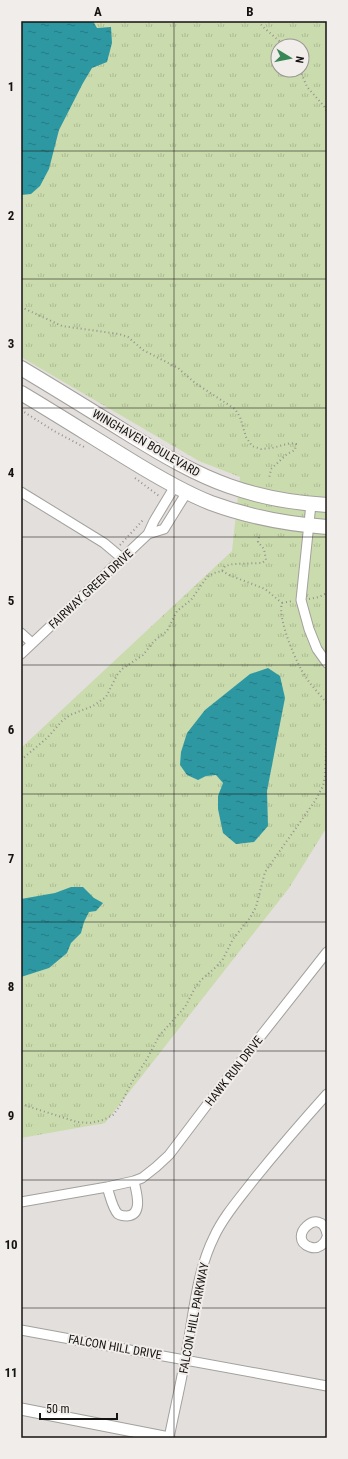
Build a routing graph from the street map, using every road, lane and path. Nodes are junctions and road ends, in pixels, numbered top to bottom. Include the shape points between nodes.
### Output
1 (259, 21) edge
2 (276, 38) edge
3 (303, 78) edge
4 (327, 114) edge
5 (21, 307) edge
6 (21, 368) edge
7 (21, 393) edge
8 (21, 410) edge
9 (85, 448) dead end
10 (130, 474) dead end
11 (270, 479) dead end
12 (181, 489) junction
13 (21, 492) edge
14 (158, 500) dead end
15 (311, 504) junction
16 (327, 505) edge
17 (148, 514) dead end
18 (309, 526) junction
19 (327, 527) edge
20 (148, 534) junction
21 (259, 537) dead end
22 (120, 556) junction
23 (222, 571) junction
24 (21, 633) edge
25 (32, 643) junction
26 (21, 654) edge
27 (327, 663) edge
28 (327, 704) edge
29 (327, 734) edge
30 (21, 760) edge
31 (327, 952) edge
32 (327, 1094) edge
33 (21, 1104) edge
34 (134, 1181) junction
35 (107, 1187) junction
36 (21, 1202) edge
37 (21, 1330) edge
38 (186, 1359) junction
39 (327, 1386) edge
40 (21, 1409) edge
41 (169, 1438) edge

1 - 2 path
3 - 4 path
5 - 11 path via 62,326 128,337 143,350 178,368 195,383 235,409 252,446 261,449 296,444 295,450 287,454 272,469
6 - 15 main road, WINGHAVEN BOULEVARD via 194,472 250,492
7 - 12 main road, WINGHAVEN BOULEVARD
8 - 9 path
10 - 14 path via 159,496
12 - 18 main road, WINGHAVEN BOULEVARD via 241,513
12 - 20 street, FAIRWAY GREEN DRIVE via 154,521
12 - 20 street, FAIRWAY GREEN DRIVE via 164,529
13 - 22 street
15 - 16 main road, WINGHAVEN BOULEVARD
15 - 18 street
17 - 22 path via 121,542
18 - 19 main road, WINGHAVEN BOULEVARD
18 - 27 street via 301,600 317,649
20 - 22 street, FAIRWAY GREEN DRIVE
21 - 23 path via 258,542 264,549 266,560 262,563 234,564 226,566
22 - 25 street, FAIRWAY GREEN DRIVE
23 - 28 path via 264,589 282,603 281,614 294,654 308,680
23 - 30 path via 207,577 191,600 177,611 167,631 154,641 143,655 122,669 106,697 93,706 70,715
24 - 25 street
25 - 26 street, FAIRWAY GREEN DRIVE
29 - 33 path via 325,776 322,786 315,801 265,872 256,907 250,918 233,939 223,959 195,988 186,1007 159,1036 113,1115 90,1123 77,1122
31 - 34 street, HAWK RUN DRIVE via 169,1155 156,1168
32 - 38 street, FALCON HILL PARKWAY via 249,1185 215,1235 198,1285
34 - 35 street, HAWK RUN DRIVE
34 - 35 street via 138,1202 136,1213 132,1216 118,1214
35 - 36 street, HAWK RUN DRIVE
37 - 38 street, FALCON HILL DRIVE
38 - 39 street, FALCON HILL DRIVE
38 - 41 street, FALCON HILL PARKWAY
40 - 41 street

